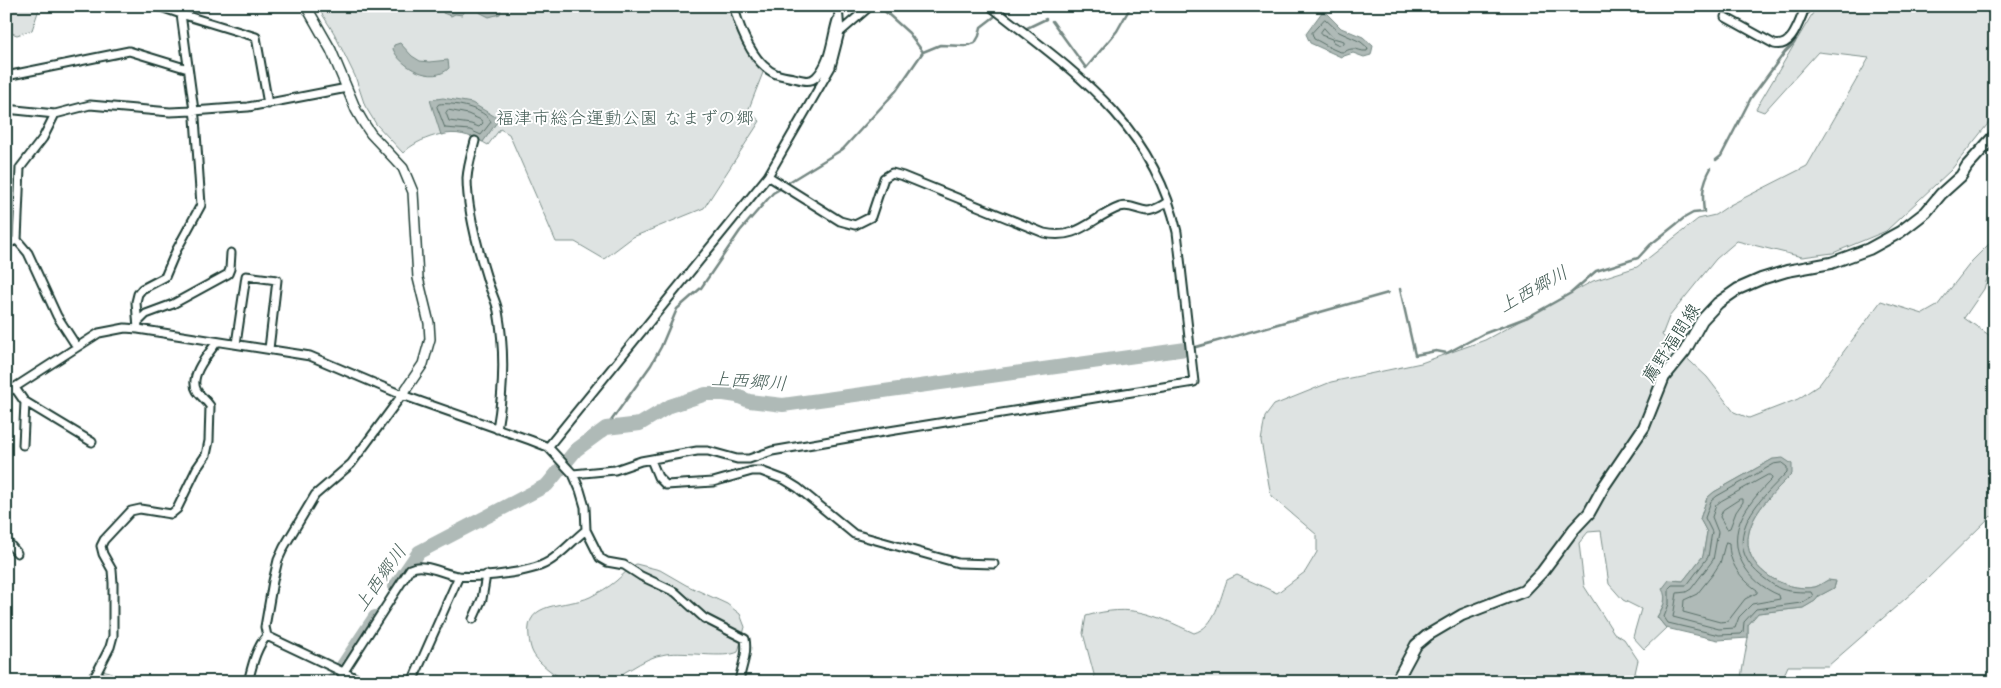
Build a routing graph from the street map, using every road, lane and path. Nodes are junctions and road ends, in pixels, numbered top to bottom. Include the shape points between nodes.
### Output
1 (158, 6) edge
2 (306, 6) edge
3 (728, 6) edge
4 (838, 6) edge
5 (870, 6) edge
6 (990, 6) edge
7 (1806, 6) edge
8 (181, 14) junction
9 (839, 15) junction
10 (1725, 17) dead end
11 (840, 32) junction
12 (188, 69) junction
13 (6, 76) edge
14 (347, 88) junction
15 (268, 104) junction
16 (6, 110) edge
17 (193, 111) junction
18 (55, 114) junction
19 (1995, 135) edge
20 (475, 141) dead end
21 (768, 176) junction
22 (1168, 202) junction
23 (17, 240) junction
24 (6, 244) edge
25 (231, 253) dead end
26 (139, 321) junction
27 (138, 329) junction
28 (217, 342) junction
29 (236, 344) junction
30 (77, 347) junction
31 (268, 349) junction
32 (15, 388) junction
33 (6, 393) edge
34 (402, 395) junction
35 (25, 402) junction
36 (497, 428) junction
37 (92, 442) dead end
38 (23, 445) dead end
39 (548, 447) junction
40 (651, 460) junction
41 (572, 473) junction
42 (586, 530) junction
43 (6, 540) edge
44 (17, 553) dead end
45 (994, 564) dead end
46 (486, 575) junction
47 (459, 576) junction
48 (473, 619) dead end
49 (267, 636) junction
50 (343, 673) junction
51 (96, 674) junction
52 (92, 682) edge
53 (109, 682) edge
54 (248, 682) edge
55 (340, 682) edge
56 (364, 682) edge
57 (412, 682) edge
58 (739, 682) edge
59 (1396, 682) edge

1 - 8 street
2 - 14 street via 331,50
3 - 9 street via 734,8 744,38 770,70 806,81 813,79 823,67
4 - 9 street
5 - 11 street
6 - 22 street via 1078,74 1118,114 1142,148
7 - 10 street via 1791,37 1780,46
8 - 12 street
8 - 15 street via 256,37
9 - 11 street
11 - 21 street via 826,79
12 - 13 street via 129,51
12 - 17 street
14 - 15 street
14 - 34 street via 363,122 403,168 413,192 418,278 430,339 423,364
15 - 17 street
16 - 18 street
17 - 18 street via 90,105
17 - 26 street via 201,205 164,277 138,294
18 - 23 street via 43,138 20,168
19 - 59 main road, 薦野福間線 via 1926,212 1900,232 1831,263 1760,279 1727,295 1702,320 1685,351 1664,377 1644,427 1589,513 1542,572 1524,591 1462,615 1428,635 1416,645
20 - 36 street via 468,169 468,190 488,284 498,311 503,357 502,400
21 - 22 street via 840,221 856,225 871,217 884,178 892,173 1054,236 1070,234 1118,208 1132,206 1145,211
21 - 39 street
22 - 40 street via 1177,232 1194,382 772,451 749,459 697,451
23 - 24 street
23 - 30 street via 28,253 57,316
25 - 26 street via 228,274 173,304 146,314
26 - 27 street
27 - 28 street
27 - 30 street via 106,331
28 - 29 street
28 - 51 street via 197,372 195,384 210,406 210,441 206,455 176,509 171,514 140,509 131,511 104,540 103,554 112,570 113,636
29 - 31 street
29 - 31 street via 246,276 278,280
30 - 32 street
31 - 34 street via 310,356
32 - 33 street
32 - 35 street
34 - 36 street
34 - 49 street via 351,464 316,495 284,547 273,581 265,627
35 - 37 street
35 - 38 street
36 - 39 street
39 - 41 street
40 - 41 street via 615,470
40 - 45 street via 658,477 666,485 713,482 761,471 798,488 854,534 958,563
41 - 42 street via 585,507
42 - 46 street via 549,562 532,569
42 - 58 street via 600,558 624,565 675,592 704,618 745,639 745,659
43 - 44 street
46 - 47 street
46 - 48 street via 482,599
47 - 50 street via 418,566 410,569
47 - 57 street
49 - 50 street
49 - 54 street via 258,650
50 - 55 street
50 - 56 street
51 - 52 street
51 - 53 street

